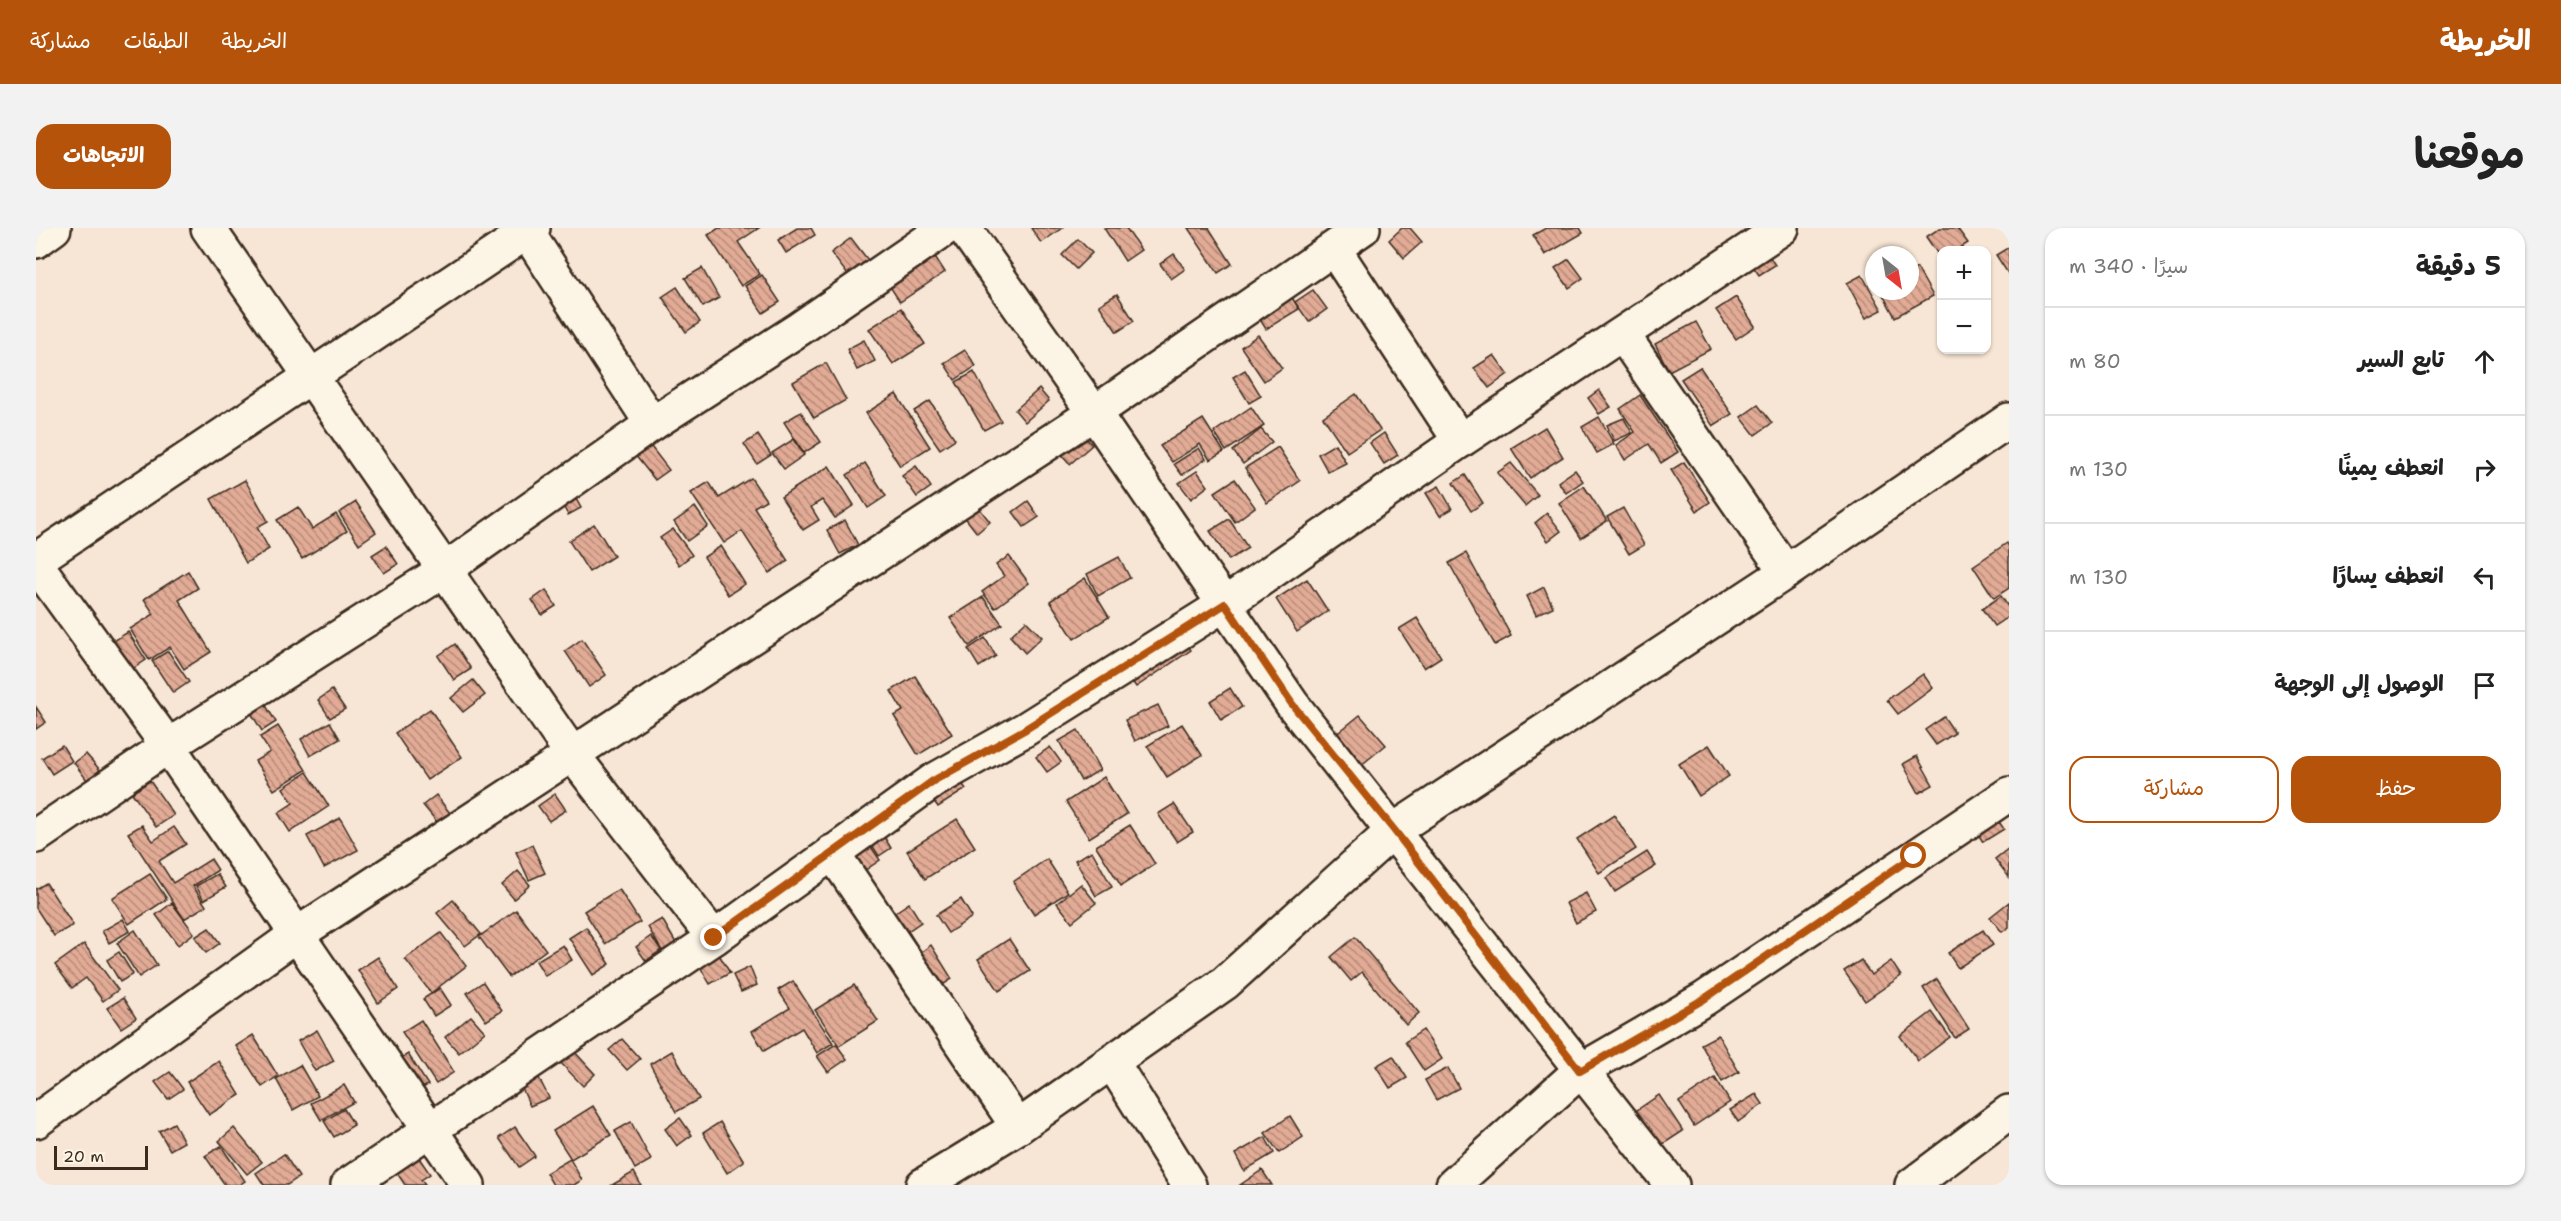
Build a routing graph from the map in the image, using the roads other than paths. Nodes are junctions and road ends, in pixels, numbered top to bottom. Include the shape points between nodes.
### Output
1 (54, 228) edge
2 (208, 228) edge
3 (946, 228) edge
4 (964, 228) edge
5 (1363, 228) edge
6 (1779, 229) edge
7 (530, 230) edge
8 (36, 241) edge
9 (1334, 249) junction
10 (1623, 335) junction
11 (312, 376) junction
12 (1094, 413) junction
13 (2009, 420) edge
14 (652, 424) junction
15 (1460, 441) junction
16 (36, 562) edge
17 (443, 571) junction
18 (1786, 572) junction
19 (1225, 604) junction
20 (168, 746) junction
21 (572, 754) junction
22 (2009, 794) edge
23 (1394, 830) junction
24 (36, 836) edge
25 (832, 852) junction
26 (296, 935) junction
27 (714, 938) junction
28 (1112, 1062) junction
29 (1580, 1071) junction
30 (2009, 1112) edge
31 (36, 1121) edge
32 (1018, 1127) junction
33 (431, 1128) junction
34 (348, 1185) edge
35 (468, 1185) edge
36 (923, 1185) edge
37 (1189, 1185) edge
38 (1453, 1185) edge
39 (1672, 1185) edge
40 (1912, 1185) edge

1 - 8 street
2 - 11 street
3 - 14 street
4 - 12 street
5 - 9 street
6 - 10 street
7 - 11 street
7 - 14 street
9 - 12 street
9 - 15 street
10 - 15 street
10 - 18 street
11 - 16 street
11 - 17 street
12 - 19 street
12 - 21 street
13 - 18 street
14 - 17 street
15 - 19 street
16 - 20 street
17 - 20 street
17 - 21 street
18 - 23 street
19 - 23 street via 1292,704
19 - 25 street via 1024,730 933,781
20 - 24 street
20 - 26 street
21 - 26 street
21 - 27 street
22 - 29 street via 1704,999
23 - 28 street via 1225,983
23 - 29 street
25 - 27 street
25 - 32 street
26 - 31 street
26 - 33 street
27 - 33 street
28 - 32 street
28 - 37 street
29 - 38 street
29 - 39 street
30 - 40 street
32 - 36 street
33 - 34 street
33 - 35 street

